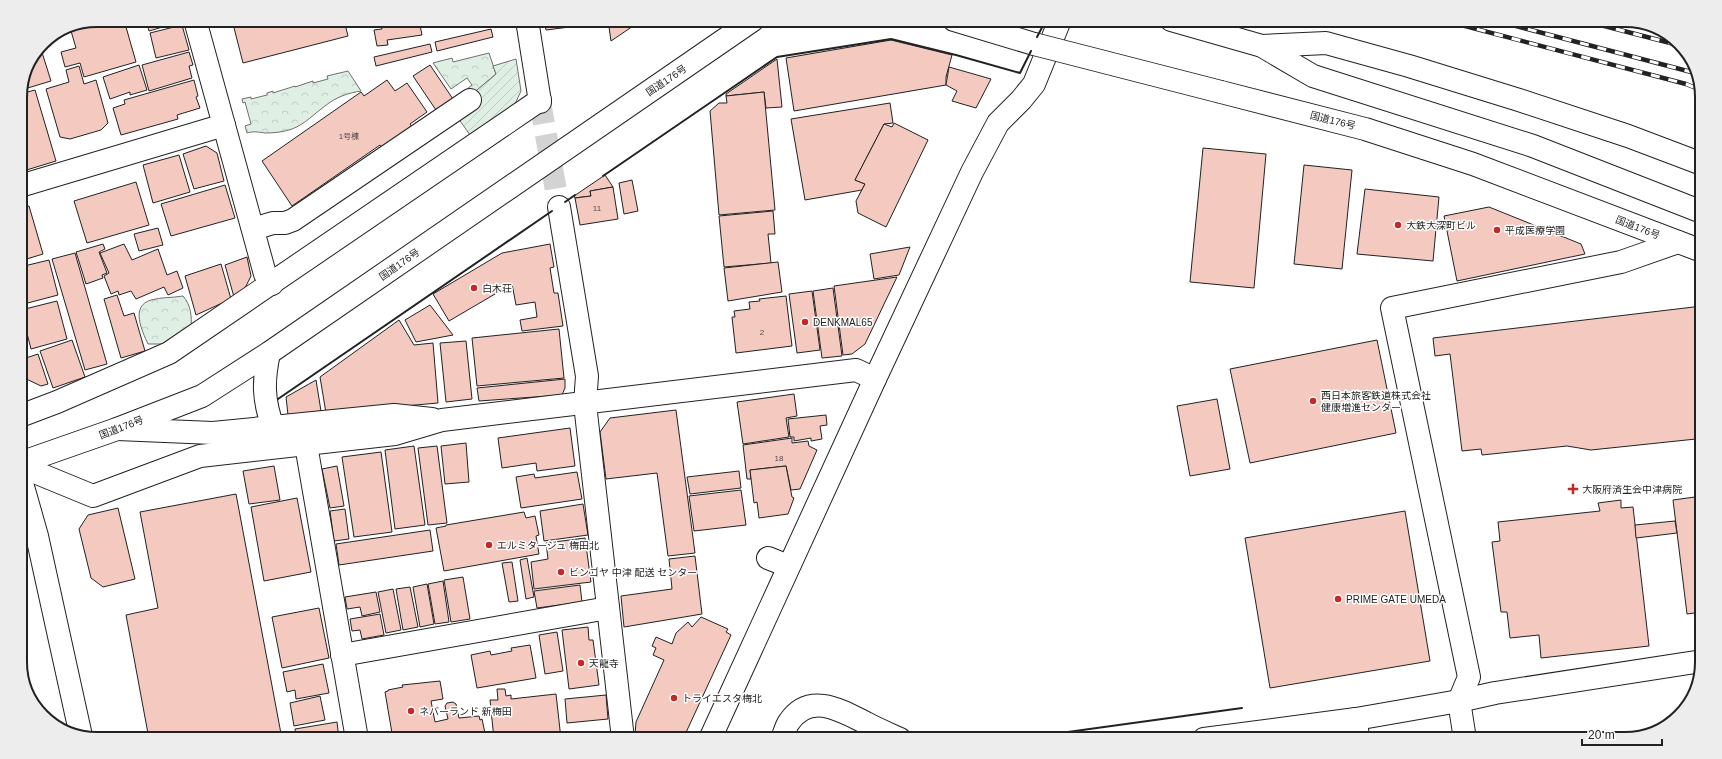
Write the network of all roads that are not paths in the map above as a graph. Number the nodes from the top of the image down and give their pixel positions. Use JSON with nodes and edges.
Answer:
{"nodes":[{"id":1,"x":197,"y":27,"type":"edge"},
{"id":2,"x":528,"y":27,"type":"edge"},
{"id":3,"x":744,"y":27,"type":"edge"},
{"id":4,"x":977,"y":27,"type":"edge"},
{"id":5,"x":1057,"y":27,"type":"edge"},
{"id":6,"x":1196,"y":27,"type":"edge"},
{"id":7,"x":1253,"y":43,"type":"junction"},
{"id":8,"x":470,"y":100,"type":"dead end"},
{"id":9,"x":224,"y":125,"type":"junction"},
{"id":10,"x":1695,"y":161,"type":"edge"},
{"id":11,"x":27,"y":184,"type":"edge"},
{"id":12,"x":559,"y":207,"type":"tunnel mouth"},
{"id":13,"x":1695,"y":209,"type":"edge"},
{"id":14,"x":252,"y":229,"type":"junction"},
{"id":15,"x":1678,"y":242,"type":"junction"},
{"id":16,"x":1695,"y":248,"type":"edge"},
{"id":17,"x":272,"y":284,"type":"junction"},
{"id":18,"x":269,"y":353,"type":"junction"},
{"id":19,"x":874,"y":379,"type":"junction"},
{"id":20,"x":585,"y":404,"type":"junction"},
{"id":21,"x":27,"y":413,"type":"edge"},
{"id":22,"x":442,"y":420,"type":"junction"},
{"id":23,"x":273,"y":427,"type":"junction"},
{"id":24,"x":117,"y":429,"type":"junction"},
{"id":25,"x":306,"y":445,"type":"junction"},
{"id":26,"x":27,"y":461,"type":"edge"},
{"id":27,"x":27,"y":467,"type":"edge"},
{"id":28,"x":27,"y":502,"type":"edge"},
{"id":29,"x":768,"y":558,"type":"dead end"},
{"id":30,"x":788,"y":566,"type":"junction"},
{"id":31,"x":608,"y":608,"type":"junction"},
{"id":32,"x":342,"y":655,"type":"junction"},
{"id":33,"x":1695,"y":665,"type":"edge"},
{"id":34,"x":1459,"y":701,"type":"junction"},
{"id":35,"x":1357,"y":729,"type":"edge"},
{"id":36,"x":81,"y":730,"type":"edge"},
{"id":37,"x":356,"y":732,"type":"edge"},
{"id":38,"x":622,"y":732,"type":"edge"},
{"id":39,"x":713,"y":732,"type":"edge"},
{"id":40,"x":785,"y":732,"type":"edge"},
{"id":41,"x":886,"y":732,"type":"edge"},
{"id":42,"x":1311,"y":732,"type":"edge"},
{"id":43,"x":1464,"y":732,"type":"edge"}],
"edges":[{"from":1,"to":9,"type":"main road"},
{"from":2,"to":17,"type":"main road"},
{"from":3,"to":18,"type":"main road","name":"国道176号"},
{"from":4,"to":15,"type":"main road","name":"国道176号","bridge":true},
{"from":5,"to":19,"type":"main road"},
{"from":6,"to":7,"type":"main road"},
{"from":7,"to":10,"type":"main road"},
{"from":7,"to":13,"type":"main road"},
{"from":8,"to":14,"type":"main road"},
{"from":9,"to":11,"type":"main road"},
{"from":9,"to":14,"type":"main road"},
{"from":12,"to":20,"type":"main road"},
{"from":14,"to":17,"type":"main road"},
{"from":15,"to":16,"type":"main road","name":"国道176号"},
{"from":15,"to":34,"type":"main road"},
{"from":17,"to":21,"type":"main road"},
{"from":18,"to":23,"type":"main road"},
{"from":18,"to":24,"type":"main road","name":"国道176号"},
{"from":19,"to":20,"type":"main road"},
{"from":19,"to":30,"type":"main road"},
{"from":20,"to":22,"type":"main road"},
{"from":20,"to":31,"type":"main road"},
{"from":22,"to":23,"type":"main road"},
{"from":22,"to":25,"type":"main road"},
{"from":23,"to":24,"type":"main road"},
{"from":24,"to":26,"type":"main road","name":"国道176号"},
{"from":25,"to":27,"type":"main road"},
{"from":25,"to":32,"type":"main road"},
{"from":28,"to":36,"type":"main road"},
{"from":29,"to":30,"type":"main road"},
{"from":30,"to":39,"type":"main road"},
{"from":31,"to":32,"type":"main road"},
{"from":31,"to":38,"type":"main road"},
{"from":32,"to":37,"type":"main road"},
{"from":33,"to":34,"type":"main road"},
{"from":34,"to":35,"type":"main road"},
{"from":34,"to":43,"type":"main road"},
{"from":35,"to":42,"type":"main road"},
{"from":40,"to":41,"type":"main road"}]}
